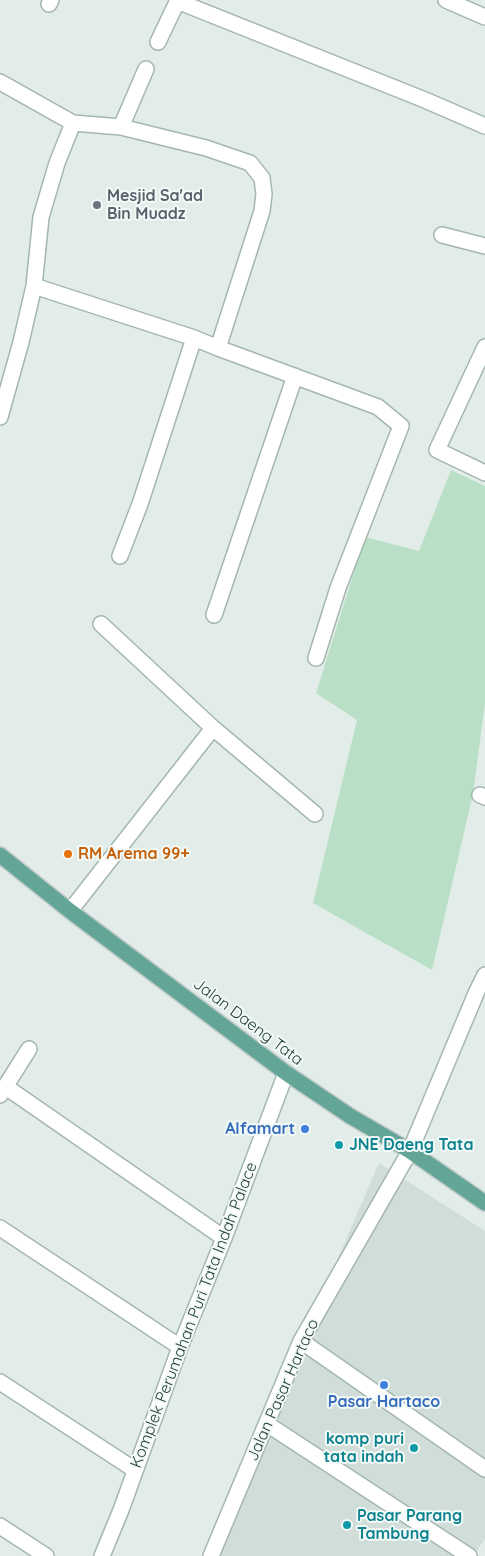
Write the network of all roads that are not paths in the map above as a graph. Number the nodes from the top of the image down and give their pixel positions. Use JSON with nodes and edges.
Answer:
{"nodes":[{"id":1,"x":177,"y":0,"type":"edge"},
{"id":2,"x":451,"y":1,"type":"edge"},
{"id":3,"x":485,"y":17,"type":"edge"},
{"id":4,"x":158,"y":42,"type":"dead end"},
{"id":5,"x":146,"y":69,"type":"dead end"},
{"id":6,"x":0,"y":82,"type":"edge"},
{"id":7,"x":73,"y":123,"type":"junction"},
{"id":8,"x":485,"y":126,"type":"edge"},
{"id":9,"x":122,"y":127,"type":"junction"},
{"id":10,"x":442,"y":235,"type":"dead end"},
{"id":11,"x":485,"y":246,"type":"edge"},
{"id":12,"x":34,"y":286,"type":"junction"},
{"id":13,"x":194,"y":338,"type":"junction"},
{"id":14,"x":485,"y":347,"type":"edge"},
{"id":15,"x":218,"y":348,"type":"junction"},
{"id":16,"x":295,"y":376,"type":"junction"},
{"id":17,"x":0,"y":417,"type":"edge"},
{"id":18,"x":485,"y":473,"type":"edge"},
{"id":19,"x":120,"y":556,"type":"dead end"},
{"id":20,"x":214,"y":614,"type":"dead end"},
{"id":21,"x":101,"y":624,"type":"dead end"},
{"id":22,"x":316,"y":658,"type":"dead end"},
{"id":23,"x":213,"y":728,"type":"junction"},
{"id":24,"x":315,"y":814,"type":"dead end"},
{"id":25,"x":0,"y":855,"type":"edge"},
{"id":26,"x":70,"y":911,"type":"junction"},
{"id":27,"x":485,"y":975,"type":"edge"},
{"id":28,"x":29,"y":1049,"type":"dead end"},
{"id":29,"x":286,"y":1073,"type":"junction"},
{"id":30,"x":3,"y":1091,"type":"edge"},
{"id":31,"x":410,"y":1151,"type":"junction"},
{"id":32,"x":485,"y":1203,"type":"edge"},
{"id":33,"x":0,"y":1228,"type":"edge"},
{"id":34,"x":224,"y":1238,"type":"junction"},
{"id":35,"x":301,"y":1341,"type":"junction"},
{"id":36,"x":180,"y":1347,"type":"junction"},
{"id":37,"x":0,"y":1382,"type":"edge"},
{"id":38,"x":267,"y":1424,"type":"junction"},
{"id":39,"x":135,"y":1470,"type":"junction"},
{"id":40,"x":485,"y":1470,"type":"edge"},
{"id":41,"x":0,"y":1526,"type":"edge"},
{"id":42,"x":46,"y":1556,"type":"edge"},
{"id":43,"x":102,"y":1556,"type":"edge"},
{"id":44,"x":211,"y":1556,"type":"edge"},
{"id":45,"x":469,"y":1556,"type":"edge"}],
"edges":[{"from":1,"to":4,"type":"street"},
{"from":1,"to":8,"type":"street"},
{"from":2,"to":3,"type":"street"},
{"from":5,"to":9,"type":"street"},
{"from":6,"to":7,"type":"street"},
{"from":7,"to":9,"type":"street"},
{"from":7,"to":12,"type":"street"},
{"from":9,"to":15,"type":"street"},
{"from":10,"to":11,"type":"street"},
{"from":12,"to":13,"type":"street"},
{"from":12,"to":17,"type":"street"},
{"from":13,"to":15,"type":"street"},
{"from":13,"to":19,"type":"street"},
{"from":14,"to":18,"type":"street"},
{"from":15,"to":16,"type":"street"},
{"from":16,"to":20,"type":"street"},
{"from":16,"to":22,"type":"street"},
{"from":21,"to":23,"type":"street"},
{"from":23,"to":24,"type":"street"},
{"from":23,"to":26,"type":"street"},
{"from":25,"to":26,"type":"main road","name":"Jalan Daeng Tata"},
{"from":26,"to":29,"type":"main road","name":"Jalan Daeng Tata"},
{"from":27,"to":31,"type":"street","name":"Jalan Pasar Hartaco"},
{"from":28,"to":30,"type":"street"},
{"from":29,"to":31,"type":"main road","name":"Jalan Daeng Tata"},
{"from":29,"to":34,"type":"street","name":"Komplek Perumahan Puri Tata Indah Palace"},
{"from":30,"to":34,"type":"street"},
{"from":31,"to":32,"type":"main road","name":"Jalan Daeng Tata"},
{"from":31,"to":35,"type":"street","name":"Jalan Pasar Hartaco"},
{"from":33,"to":36,"type":"street"},
{"from":34,"to":36,"type":"street","name":"Komplek Perumahan Puri Tata Indah Palace"},
{"from":35,"to":38,"type":"street","name":"Jalan Pasar Hartaco"},
{"from":35,"to":40,"type":"street"},
{"from":36,"to":39,"type":"street","name":"Komplek Perumahan Puri Tata Indah Palace"},
{"from":37,"to":39,"type":"street"},
{"from":38,"to":44,"type":"street","name":"Jalan Pasar Hartaco"},
{"from":38,"to":45,"type":"street"},
{"from":39,"to":43,"type":"street","name":"Komplek Perumahan Puri Tata Indah Palace"},
{"from":41,"to":42,"type":"street"}]}
